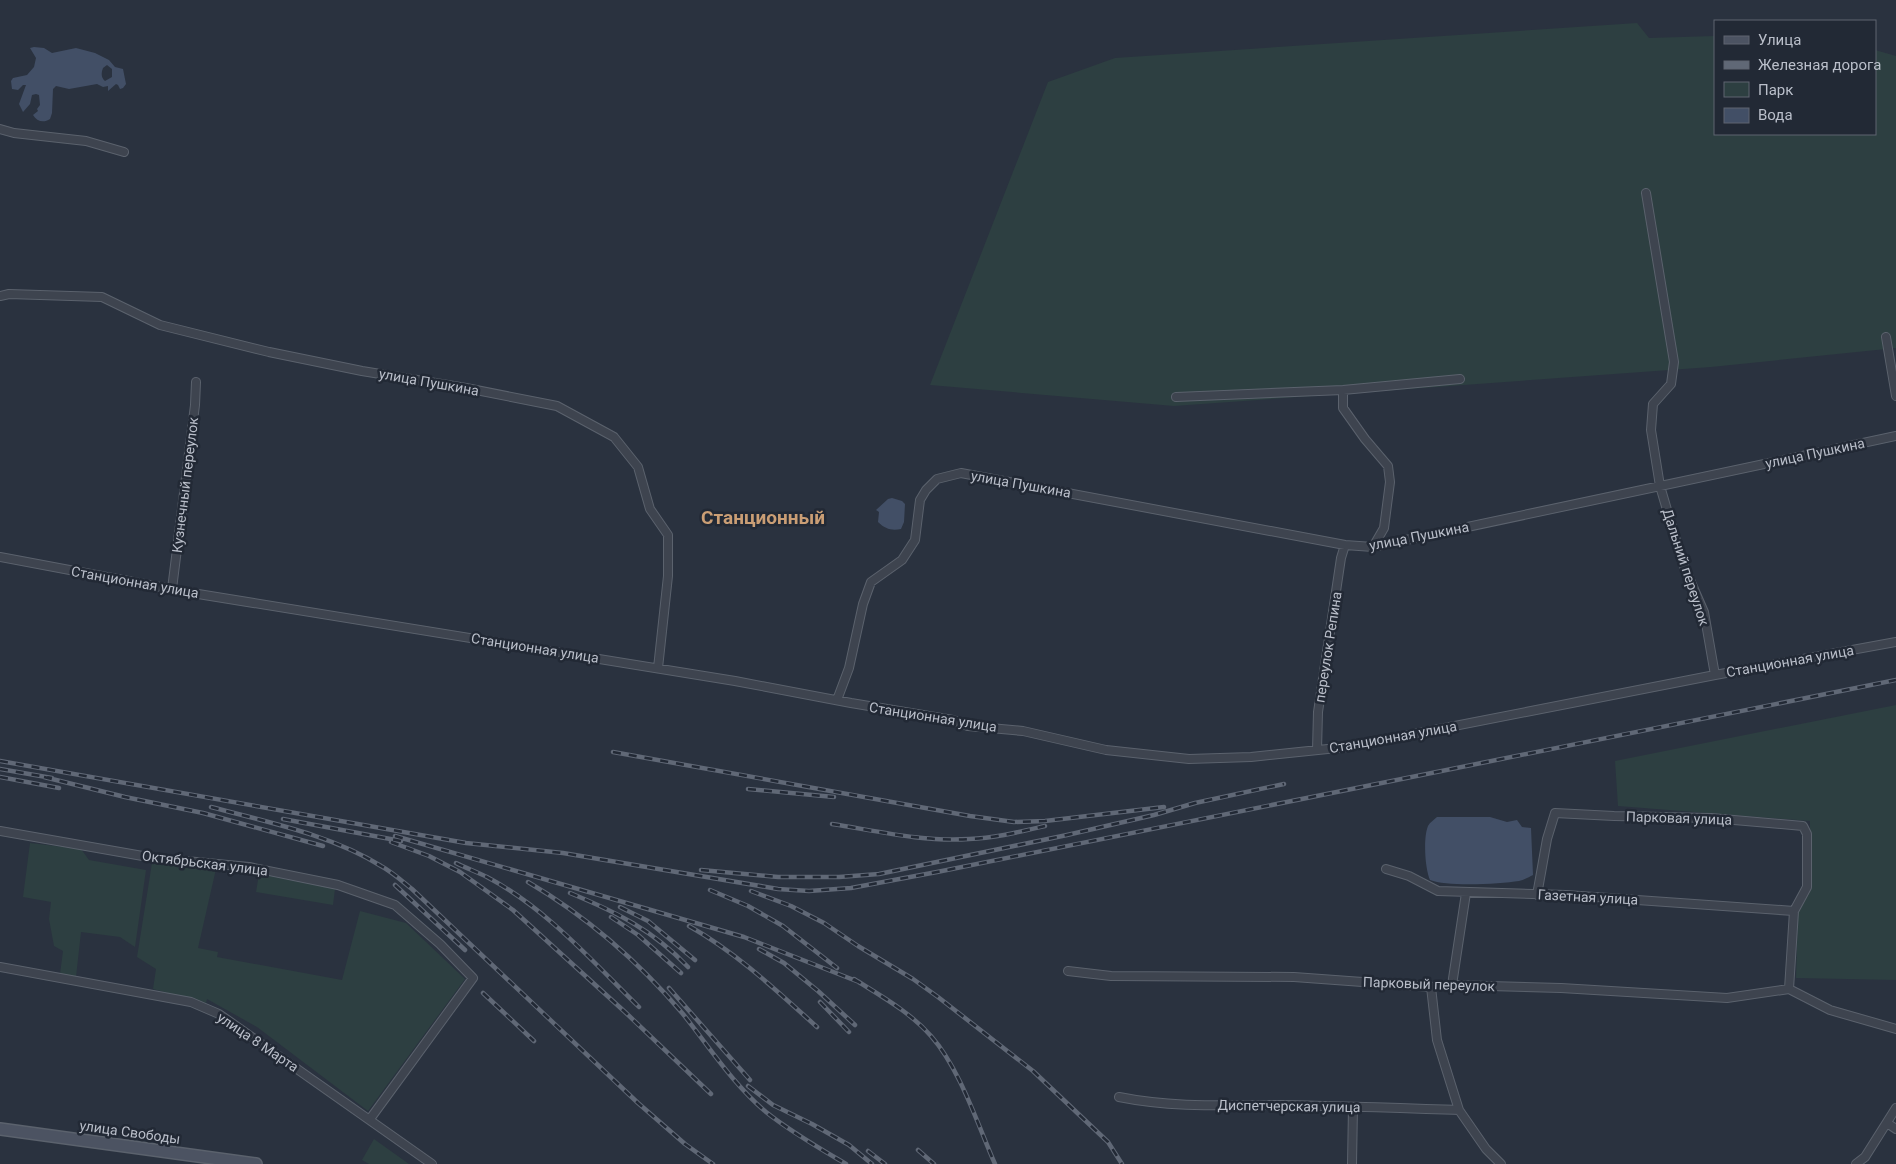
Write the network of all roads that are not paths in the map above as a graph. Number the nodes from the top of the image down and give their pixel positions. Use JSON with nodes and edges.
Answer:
{"nodes":[{"id":1,"x":0,"y":129,"type":"edge"},
{"id":2,"x":124,"y":152,"type":"dead end"},
{"id":3,"x":1646,"y":193,"type":"dead end"},
{"id":4,"x":0,"y":296,"type":"edge"},
{"id":5,"x":1886,"y":337,"type":"dead end"},
{"id":6,"x":1460,"y":379,"type":"dead end"},
{"id":7,"x":196,"y":382,"type":"dead end"},
{"id":8,"x":1343,"y":390,"type":"junction"},
{"id":9,"x":1896,"y":396,"type":"edge"},
{"id":10,"x":1176,"y":397,"type":"dead end"},
{"id":11,"x":1896,"y":436,"type":"edge"},
{"id":12,"x":1660,"y":486,"type":"junction"},
{"id":13,"x":1345,"y":545,"type":"junction"},
{"id":14,"x":1373,"y":547,"type":"junction"},
{"id":15,"x":0,"y":557,"type":"edge"},
{"id":16,"x":172,"y":589,"type":"junction"},
{"id":17,"x":1896,"y":642,"type":"edge"},
{"id":18,"x":658,"y":668,"type":"junction"},
{"id":19,"x":1715,"y":675,"type":"junction"},
{"id":20,"x":838,"y":700,"type":"junction"},
{"id":21,"x":1317,"y":750,"type":"junction"},
{"id":22,"x":0,"y":831,"type":"edge"},
{"id":23,"x":1386,"y":869,"type":"dead end"},
{"id":24,"x":1466,"y":893,"type":"junction"},
{"id":25,"x":1537,"y":894,"type":"junction"},
{"id":26,"x":1794,"y":911,"type":"junction"},
{"id":27,"x":0,"y":967,"type":"edge"},
{"id":28,"x":1068,"y":971,"type":"dead end"},
{"id":29,"x":1452,"y":985,"type":"junction"},
{"id":30,"x":1432,"y":986,"type":"junction"},
{"id":31,"x":1789,"y":989,"type":"junction"},
{"id":32,"x":1896,"y":1029,"type":"edge"},
{"id":33,"x":1119,"y":1097,"type":"dead end"},
{"id":34,"x":1353,"y":1107,"type":"junction"},
{"id":35,"x":1896,"y":1108,"type":"edge"},
{"id":36,"x":1459,"y":1110,"type":"junction"},
{"id":37,"x":370,"y":1119,"type":"junction"},
{"id":38,"x":1887,"y":1123,"type":"junction"},
{"id":39,"x":0,"y":1129,"type":"edge"},
{"id":40,"x":1896,"y":1129,"type":"edge"},
{"id":41,"x":256,"y":1164,"type":"edge"},
{"id":42,"x":432,"y":1164,"type":"edge"},
{"id":43,"x":1352,"y":1164,"type":"edge"},
{"id":44,"x":1501,"y":1164,"type":"edge"},
{"id":45,"x":1856,"y":1164,"type":"edge"}],
"edges":[{"from":1,"to":2,"type":"street"},
{"from":3,"to":12,"type":"street","name":"Дальний переулок"},
{"from":4,"to":18,"type":"street","name":"улица Пушкина"},
{"from":5,"to":9,"type":"street"},
{"from":6,"to":8,"type":"street"},
{"from":7,"to":16,"type":"street","name":"Кузнечный переулок"},
{"from":8,"to":10,"type":"street"},
{"from":8,"to":14,"type":"street"},
{"from":11,"to":12,"type":"street","name":"улица Пушкина"},
{"from":12,"to":14,"type":"street","name":"улица Пушкина"},
{"from":12,"to":19,"type":"street","name":"Дальний переулок"},
{"from":13,"to":14,"type":"street","name":"улица Пушкина"},
{"from":13,"to":20,"type":"street","name":"улица Пушкина"},
{"from":13,"to":21,"type":"street","name":"переулок Репина"},
{"from":15,"to":16,"type":"street","name":"Станционная улица"},
{"from":16,"to":18,"type":"street","name":"Станционная улица"},
{"from":17,"to":19,"type":"street","name":"Станционная улица"},
{"from":18,"to":20,"type":"street","name":"Станционная улица"},
{"from":19,"to":21,"type":"street","name":"Станционная улица"},
{"from":20,"to":21,"type":"street","name":"Станционная улица"},
{"from":22,"to":37,"type":"street","name":"Октябрьская улица"},
{"from":23,"to":24,"type":"street","name":"Газетная улица"},
{"from":24,"to":25,"type":"street","name":"Газетная улица"},
{"from":24,"to":29,"type":"street"},
{"from":25,"to":26,"type":"street","name":"Газетная улица"},
{"from":25,"to":26,"type":"street","name":"Парковая улица"},
{"from":26,"to":31,"type":"street"},
{"from":27,"to":37,"type":"street","name":"улица 8 Марта"},
{"from":28,"to":30,"type":"street","name":"Парковый переулок"},
{"from":29,"to":30,"type":"street","name":"Парковый переулок"},
{"from":29,"to":31,"type":"street","name":"Парковый переулок"},
{"from":30,"to":36,"type":"street"},
{"from":31,"to":32,"type":"street"},
{"from":33,"to":34,"type":"street","name":"Диспетчерская улица"},
{"from":34,"to":36,"type":"street","name":"Диспетчерская улица"},
{"from":34,"to":43,"type":"street"},
{"from":35,"to":38,"type":"street"},
{"from":36,"to":44,"type":"street"},
{"from":37,"to":42,"type":"street","name":"улица 8 Марта"},
{"from":38,"to":40,"type":"street"},
{"from":38,"to":45,"type":"street"},
{"from":39,"to":41,"type":"street","name":"улица Свободы"}]}
